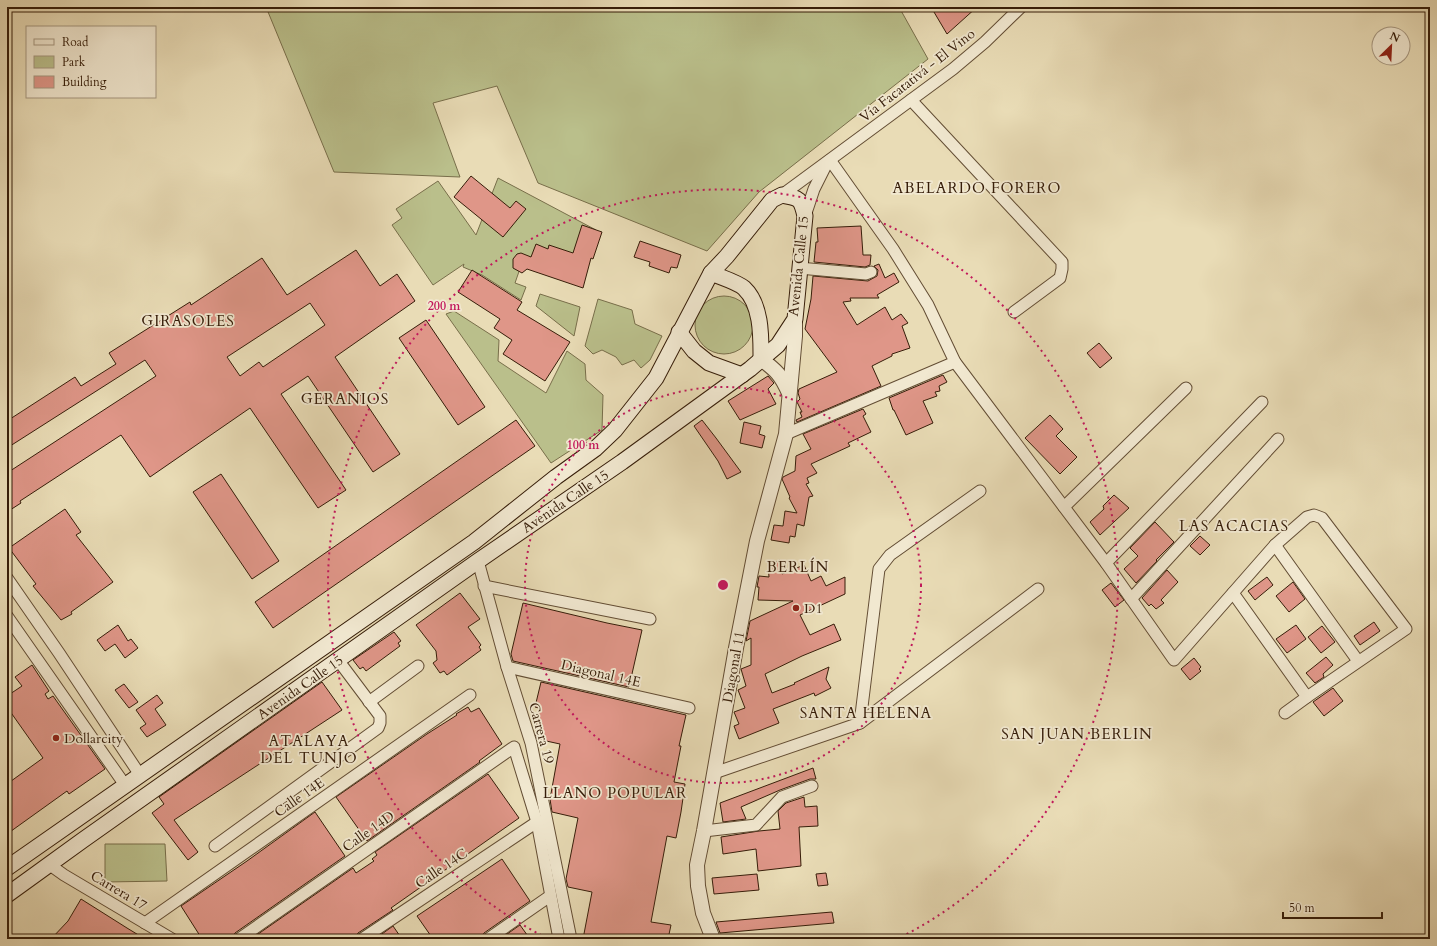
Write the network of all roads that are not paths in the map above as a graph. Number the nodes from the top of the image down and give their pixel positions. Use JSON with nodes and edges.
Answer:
{"nodes":[{"id":1,"x":1021,"y":7,"type":"edge"},
{"id":2,"x":911,"y":100,"type":"junction"},
{"id":3,"x":829,"y":161,"type":"junction"},
{"id":4,"x":782,"y":195,"type":"junction"},
{"id":5,"x":805,"y":216,"type":"junction"},
{"id":6,"x":800,"y":268,"type":"junction"},
{"id":7,"x":871,"y":272,"type":"dead end"},
{"id":8,"x":710,"y":273,"type":"junction"},
{"id":9,"x":1014,"y":312,"type":"dead end"},
{"id":10,"x":795,"y":319,"type":"junction"},
{"id":11,"x":679,"y":332,"type":"junction"},
{"id":12,"x":761,"y":359,"type":"junction"},
{"id":13,"x":955,"y":362,"type":"junction"},
{"id":14,"x":742,"y":375,"type":"junction"},
{"id":15,"x":1186,"y":388,"type":"dead end"},
{"id":16,"x":790,"y":395,"type":"junction"},
{"id":17,"x":1262,"y":402,"type":"dead end"},
{"id":18,"x":786,"y":434,"type":"junction"},
{"id":19,"x":1278,"y":439,"type":"dead end"},
{"id":20,"x":980,"y":491,"type":"dead end"},
{"id":21,"x":1064,"y":507,"type":"junction"},
{"id":22,"x":1275,"y":545,"type":"junction"},
{"id":23,"x":478,"y":560,"type":"junction"},
{"id":24,"x":1106,"y":562,"type":"junction"},
{"id":25,"x":7,"y":578,"type":"edge"},
{"id":26,"x":484,"y":586,"type":"junction"},
{"id":27,"x":1038,"y":589,"type":"dead end"},
{"id":28,"x":1233,"y":593,"type":"junction"},
{"id":29,"x":1131,"y":598,"type":"junction"},
{"id":30,"x":7,"y":616,"type":"edge"},
{"id":31,"x":650,"y":619,"type":"dead end"},
{"id":32,"x":338,"y":660,"type":"junction"},
{"id":33,"x":1358,"y":661,"type":"junction"},
{"id":34,"x":418,"y":666,"type":"dead end"},
{"id":35,"x":507,"y":667,"type":"junction"},
{"id":36,"x":470,"y":694,"type":"dead end"},
{"id":37,"x":1306,"y":697,"type":"junction"},
{"id":38,"x":369,"y":702,"type":"junction"},
{"id":39,"x":689,"y":708,"type":"dead end"},
{"id":40,"x":1285,"y":713,"type":"dead end"},
{"id":41,"x":860,"y":723,"type":"junction"},
{"id":42,"x":714,"y":773,"type":"junction"},
{"id":43,"x":140,"y":775,"type":"junction"},
{"id":44,"x":126,"y":785,"type":"junction"},
{"id":45,"x":812,"y":786,"type":"dead end"},
{"id":46,"x":537,"y":822,"type":"junction"},
{"id":47,"x":704,"y":831,"type":"junction"},
{"id":48,"x":214,"y":846,"type":"dead end"},
{"id":49,"x":37,"y":847,"type":"junction"},
{"id":50,"x":50,"y":865,"type":"junction"},
{"id":51,"x":7,"y":868,"type":"edge"},
{"id":52,"x":7,"y":895,"type":"edge"},
{"id":53,"x":550,"y":896,"type":"junction"},
{"id":54,"x":145,"y":923,"type":"junction"},
{"id":55,"x":172,"y":939,"type":"edge"},
{"id":56,"x":238,"y":939,"type":"edge"},
{"id":57,"x":362,"y":939,"type":"edge"},
{"id":58,"x":488,"y":939,"type":"edge"},
{"id":59,"x":559,"y":939,"type":"edge"},
{"id":60,"x":570,"y":939,"type":"edge"},
{"id":61,"x":713,"y":939,"type":"edge"}],
"edges":[{"from":1,"to":2,"type":"street","name":"Vía Facatativá - El Vino"},
{"from":2,"to":3,"type":"street","name":"Vía Facatativá - El Vino"},
{"from":2,"to":9,"type":"street"},
{"from":3,"to":4,"type":"street","name":"Vía Facatativá - El Vino"},
{"from":3,"to":5,"type":"street"},
{"from":3,"to":13,"type":"street"},
{"from":4,"to":5,"type":"main road","name":"Avenida Calle 15"},
{"from":4,"to":8,"type":"main road","name":"Avenida Calle 15"},
{"from":5,"to":6,"type":"main road","name":"Avenida Calle 15"},
{"from":6,"to":7,"type":"street"},
{"from":6,"to":10,"type":"main road","name":"Avenida Calle 15"},
{"from":8,"to":11,"type":"main road","name":"Avenida Calle 15"},
{"from":8,"to":12,"type":"main road"},
{"from":10,"to":12,"type":"main road","name":"Avenida Calle 15"},
{"from":10,"to":16,"type":"street","name":"Diagonal 11"},
{"from":11,"to":14,"type":"main road"},
{"from":11,"to":43,"type":"main road","name":"Avenida Calle 15"},
{"from":12,"to":14,"type":"main road","name":"Avenida Calle 15"},
{"from":12,"to":16,"type":"street"},
{"from":13,"to":18,"type":"street"},
{"from":13,"to":21,"type":"street"},
{"from":14,"to":23,"type":"main road","name":"Avenida Calle 15"},
{"from":15,"to":21,"type":"street"},
{"from":16,"to":18,"type":"street","name":"Diagonal 11"},
{"from":17,"to":24,"type":"street"},
{"from":18,"to":42,"type":"street","name":"Diagonal 11"},
{"from":19,"to":29,"type":"street"},
{"from":20,"to":41,"type":"street"},
{"from":21,"to":24,"type":"street"},
{"from":22,"to":28,"type":"street"},
{"from":22,"to":33,"type":"street"},
{"from":22,"to":33,"type":"street"},
{"from":23,"to":26,"type":"street","name":"Carrera 19"},
{"from":23,"to":32,"type":"main road","name":"Avenida Calle 15"},
{"from":24,"to":29,"type":"street"},
{"from":25,"to":43,"type":"street"},
{"from":26,"to":31,"type":"street"},
{"from":26,"to":35,"type":"street","name":"Carrera 19"},
{"from":27,"to":41,"type":"street"},
{"from":28,"to":29,"type":"street"},
{"from":28,"to":37,"type":"street"},
{"from":30,"to":44,"type":"street"},
{"from":32,"to":38,"type":"street"},
{"from":32,"to":50,"type":"main road","name":"Avenida Calle 15"},
{"from":33,"to":37,"type":"street"},
{"from":34,"to":38,"type":"street"},
{"from":35,"to":39,"type":"street","name":"Diagonal 14E"},
{"from":35,"to":60,"type":"street","name":"Carrera 19"},
{"from":36,"to":54,"type":"street","name":"Calle 14E"},
{"from":37,"to":40,"type":"street"},
{"from":38,"to":48,"type":"street"},
{"from":41,"to":42,"type":"street"},
{"from":42,"to":47,"type":"street","name":"Diagonal 11"},
{"from":43,"to":44,"type":"main road","name":"Avenida Calle 15"},
{"from":44,"to":49,"type":"main road","name":"Avenida Calle 15"},
{"from":45,"to":47,"type":"street"},
{"from":46,"to":53,"type":"street"},
{"from":46,"to":56,"type":"street","name":"Calle 14D"},
{"from":46,"to":57,"type":"street","name":"Calle 14C"},
{"from":47,"to":61,"type":"street","name":"Diagonal 11"},
{"from":49,"to":50,"type":"main road"},
{"from":49,"to":51,"type":"main road","name":"Avenida Calle 15"},
{"from":50,"to":52,"type":"main road","name":"Avenida Calle 15"},
{"from":50,"to":54,"type":"street","name":"Carrera 17"},
{"from":53,"to":58,"type":"street"},
{"from":53,"to":59,"type":"street"},
{"from":54,"to":55,"type":"street","name":"Carrera 17"}]}
